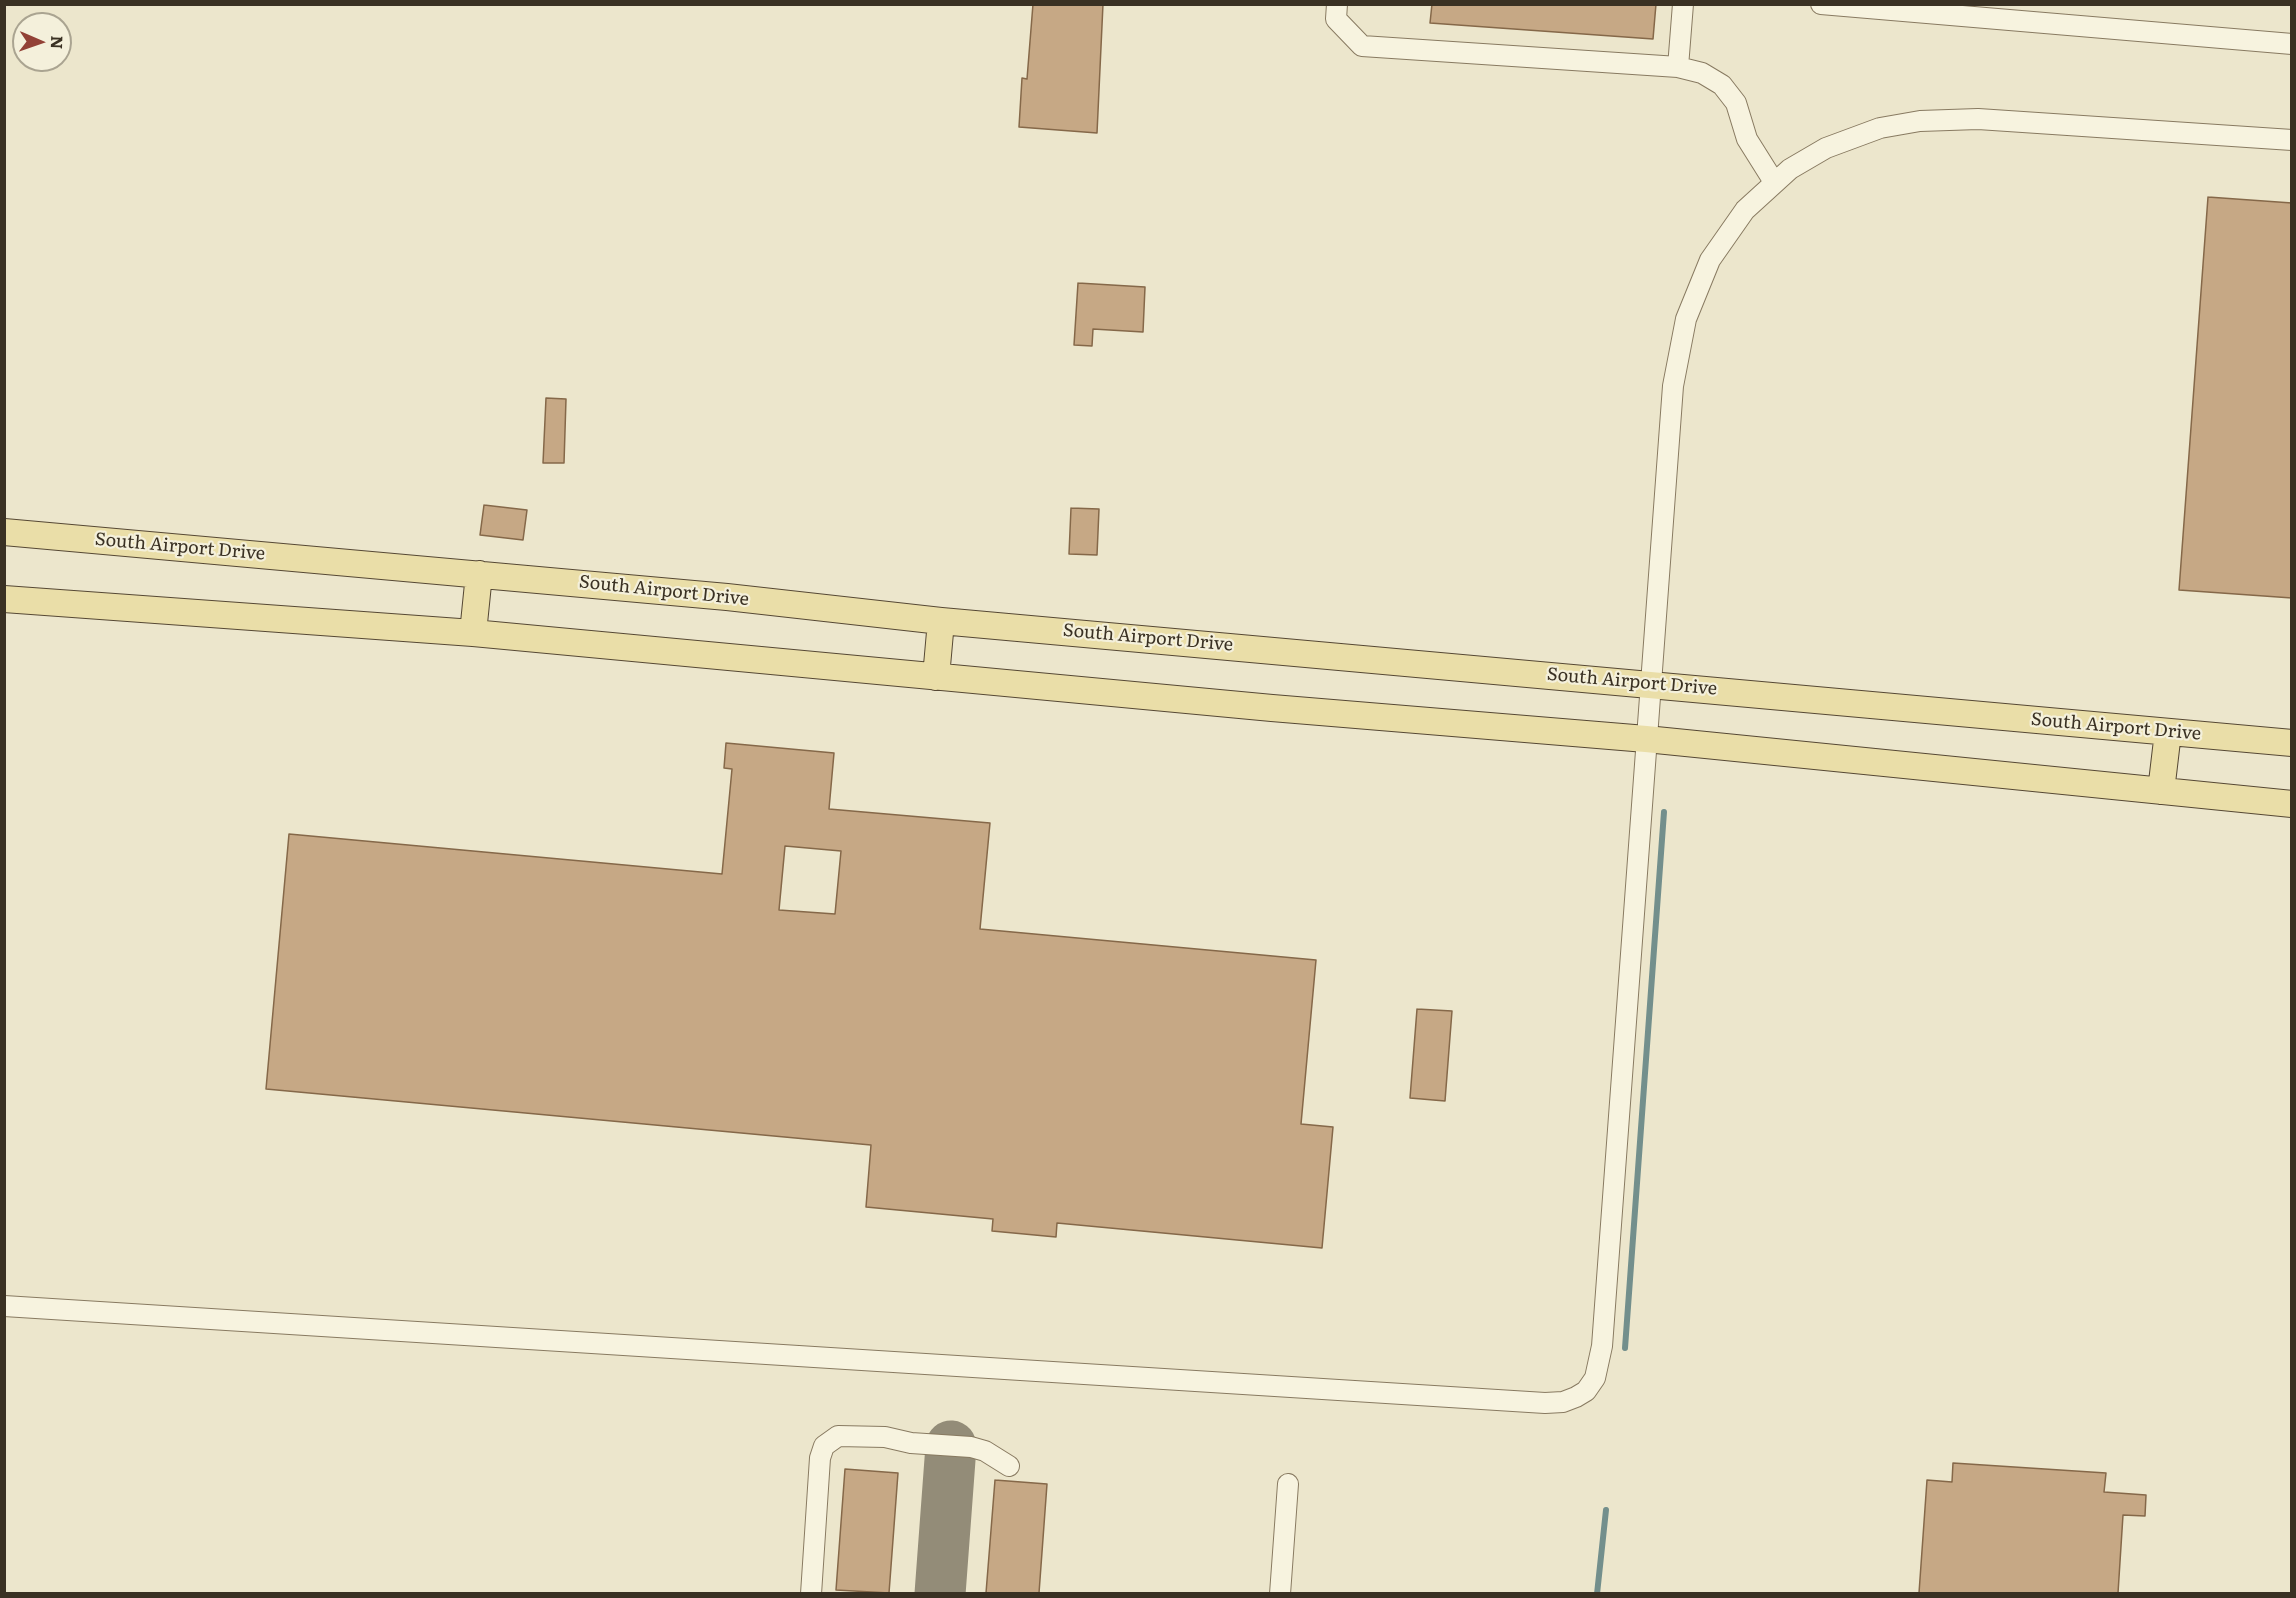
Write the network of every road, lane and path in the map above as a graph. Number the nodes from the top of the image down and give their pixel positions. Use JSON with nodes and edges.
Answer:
{"nodes":[{"id":1,"x":1337,"y":4,"type":"edge"},
{"id":2,"x":1683,"y":4,"type":"edge"},
{"id":3,"x":1821,"y":4,"type":"edge"},
{"id":4,"x":2292,"y":44,"type":"edge"},
{"id":5,"x":1678,"y":67,"type":"junction"},
{"id":6,"x":2292,"y":140,"type":"edge"},
{"id":7,"x":1774,"y":182,"type":"junction"},
{"id":8,"x":4,"y":532,"type":"edge"},
{"id":9,"x":478,"y":573,"type":"junction"},
{"id":10,"x":4,"y":599,"type":"edge"},
{"id":11,"x":941,"y":621,"type":"junction"},
{"id":12,"x":473,"y":633,"type":"junction"},
{"id":13,"x":936,"y":677,"type":"junction"},
{"id":14,"x":1651,"y":684,"type":"junction"},
{"id":15,"x":2168,"y":732,"type":"junction"},
{"id":16,"x":1646,"y":739,"type":"junction"},
{"id":17,"x":2292,"y":743,"type":"edge"},
{"id":18,"x":2161,"y":791,"type":"junction"},
{"id":19,"x":2292,"y":804,"type":"edge"},
{"id":20,"x":4,"y":1306,"type":"edge"},
{"id":21,"x":1009,"y":1466,"type":"dead end"},
{"id":22,"x":1288,"y":1484,"type":"dead end"},
{"id":23,"x":811,"y":1593,"type":"edge"},
{"id":24,"x":1280,"y":1593,"type":"edge"}],
"edges":[{"from":1,"to":5,"type":"street"},
{"from":2,"to":5,"type":"street"},
{"from":3,"to":4,"type":"street"},
{"from":5,"to":7,"type":"street"},
{"from":6,"to":7,"type":"street"},
{"from":7,"to":14,"type":"street"},
{"from":8,"to":9,"type":"main road","name":"South Airport Drive"},
{"from":9,"to":11,"type":"main road","name":"South Airport Drive"},
{"from":9,"to":12,"type":"main road"},
{"from":10,"to":12,"type":"main road"},
{"from":11,"to":13,"type":"main road"},
{"from":11,"to":14,"type":"main road","name":"South Airport Drive"},
{"from":12,"to":13,"type":"main road"},
{"from":13,"to":16,"type":"main road"},
{"from":14,"to":15,"type":"main road","name":"South Airport Drive"},
{"from":14,"to":16,"type":"street"},
{"from":15,"to":17,"type":"main road","name":"South Airport Drive"},
{"from":15,"to":18,"type":"main road"},
{"from":16,"to":18,"type":"main road"},
{"from":16,"to":20,"type":"street"},
{"from":18,"to":19,"type":"main road"},
{"from":21,"to":23,"type":"street"},
{"from":22,"to":24,"type":"street"}]}
